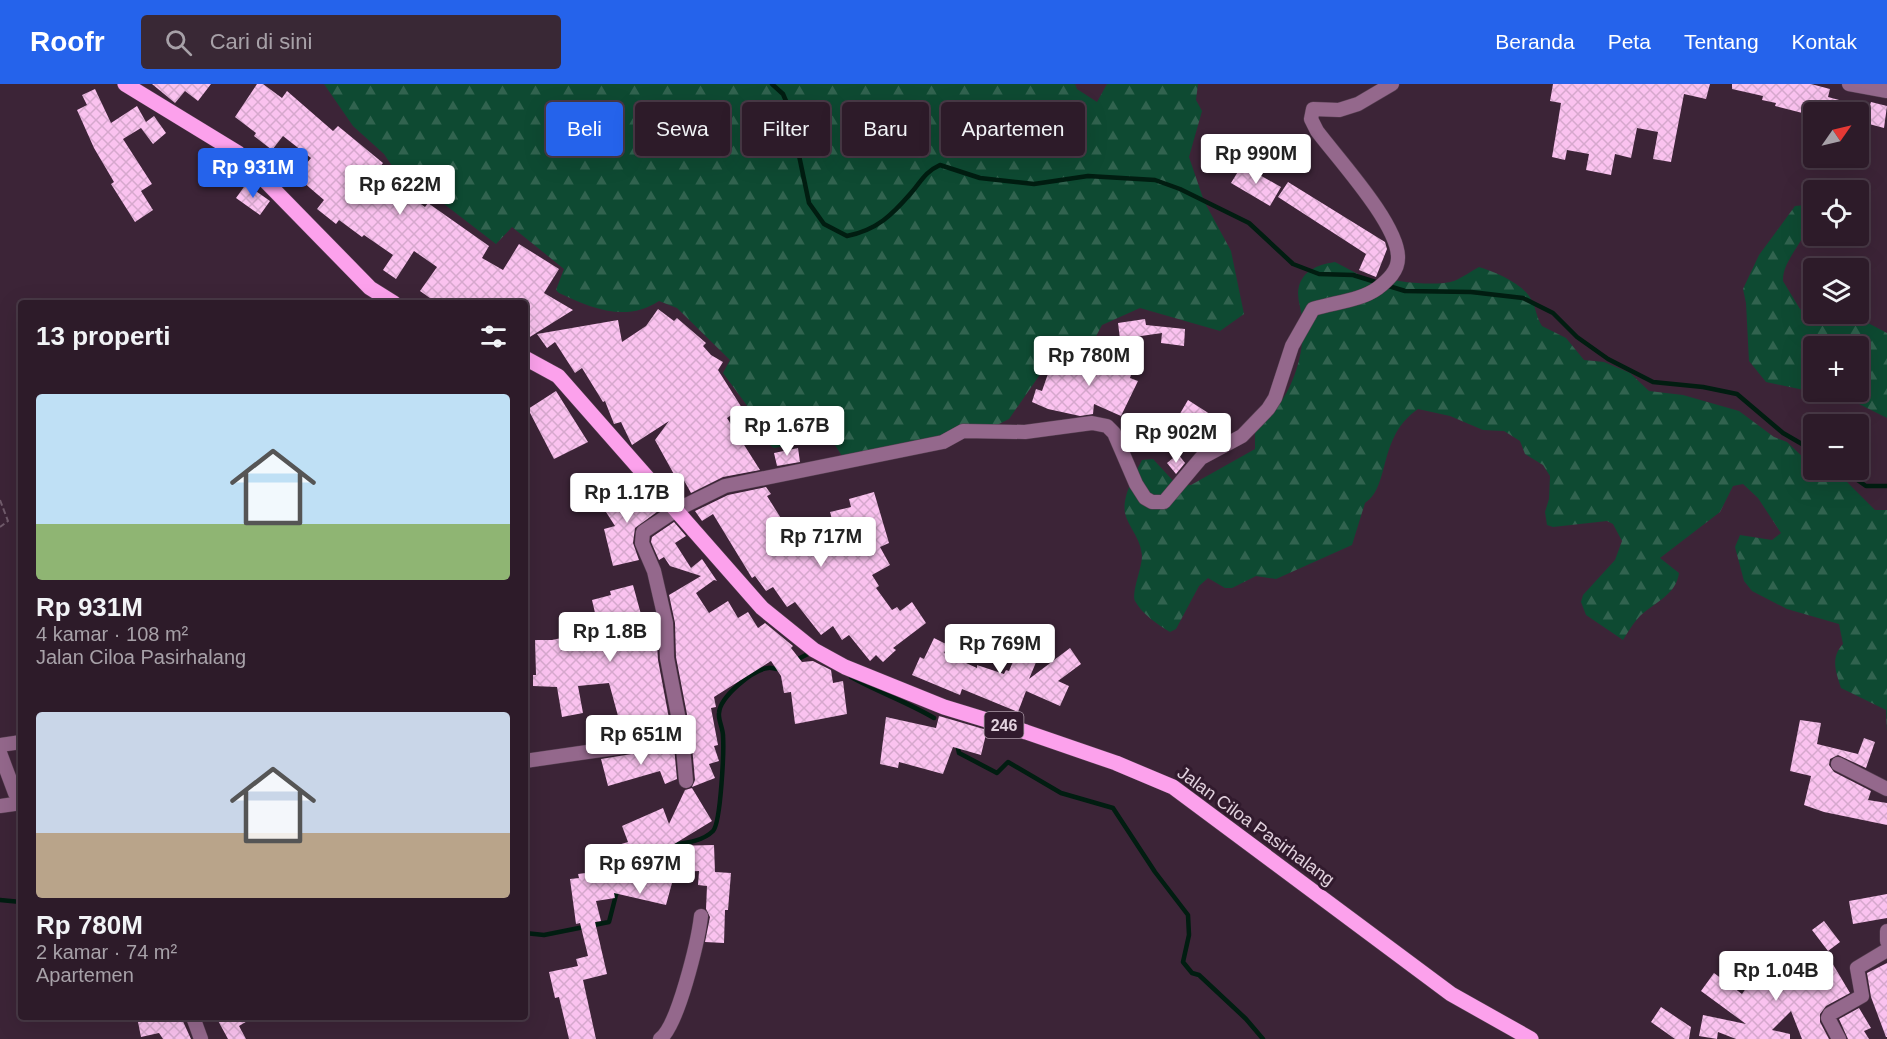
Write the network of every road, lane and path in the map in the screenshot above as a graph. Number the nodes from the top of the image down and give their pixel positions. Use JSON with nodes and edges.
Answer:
{"nodes":[{"id":1,"x":125,"y":84,"type":"edge"},
{"id":2,"x":1392,"y":84,"type":"edge"},
{"id":3,"x":1850,"y":84,"type":"edge"},
{"id":4,"x":1887,"y":92,"type":"edge"},
{"id":5,"x":389,"y":300,"type":"edge"},
{"id":6,"x":528,"y":360,"type":"edge"},
{"id":7,"x":0,"y":500,"type":"edge"},
{"id":8,"x":676,"y":510,"type":"junction"},
{"id":9,"x":0,"y":527,"type":"edge"},
{"id":10,"x":682,"y":736,"type":"junction"},
{"id":11,"x":18,"y":742,"type":"edge"},
{"id":12,"x":0,"y":745,"type":"edge"},
{"id":13,"x":0,"y":753,"type":"edge"},
{"id":14,"x":528,"y":761,"type":"edge"},
{"id":15,"x":1838,"y":764,"type":"dead end"},
{"id":16,"x":686,"y":781,"type":"dead end"},
{"id":17,"x":1887,"y":789,"type":"edge"},
{"id":18,"x":18,"y":798,"type":"edge"},
{"id":19,"x":18,"y":803,"type":"edge"},
{"id":20,"x":0,"y":806,"type":"edge"},
{"id":21,"x":701,"y":916,"type":"dead end"},
{"id":22,"x":1887,"y":931,"type":"edge"},
{"id":23,"x":1887,"y":941,"type":"edge"},
{"id":24,"x":1887,"y":950,"type":"edge"},
{"id":25,"x":194,"y":1020,"type":"edge"},
{"id":26,"x":201,"y":1039,"type":"edge"},
{"id":27,"x":660,"y":1039,"type":"edge"},
{"id":28,"x":1531,"y":1039,"type":"edge"},
{"id":29,"x":1839,"y":1039,"type":"edge"}],
"edges":[{"from":1,"to":5,"type":"main road"},
{"from":2,"to":8,"type":"street"},
{"from":3,"to":4,"type":"street"},
{"from":6,"to":8,"type":"main road","name":"Jalan Ciloa Pasirhalang","number":"246"},
{"from":7,"to":9,"type":"path"},
{"from":8,"to":10,"type":"street"},
{"from":8,"to":28,"type":"main road","name":"Jalan Ciloa Pasirhalang","number":"246"},
{"from":10,"to":14,"type":"street"},
{"from":10,"to":16,"type":"street"},
{"from":11,"to":12,"type":"street"},
{"from":13,"to":18,"type":"street"},
{"from":15,"to":17,"type":"street"},
{"from":19,"to":20,"type":"street"},
{"from":21,"to":27,"type":"street"},
{"from":22,"to":23,"type":"street"},
{"from":24,"to":29,"type":"street"},
{"from":25,"to":26,"type":"street"}]}
